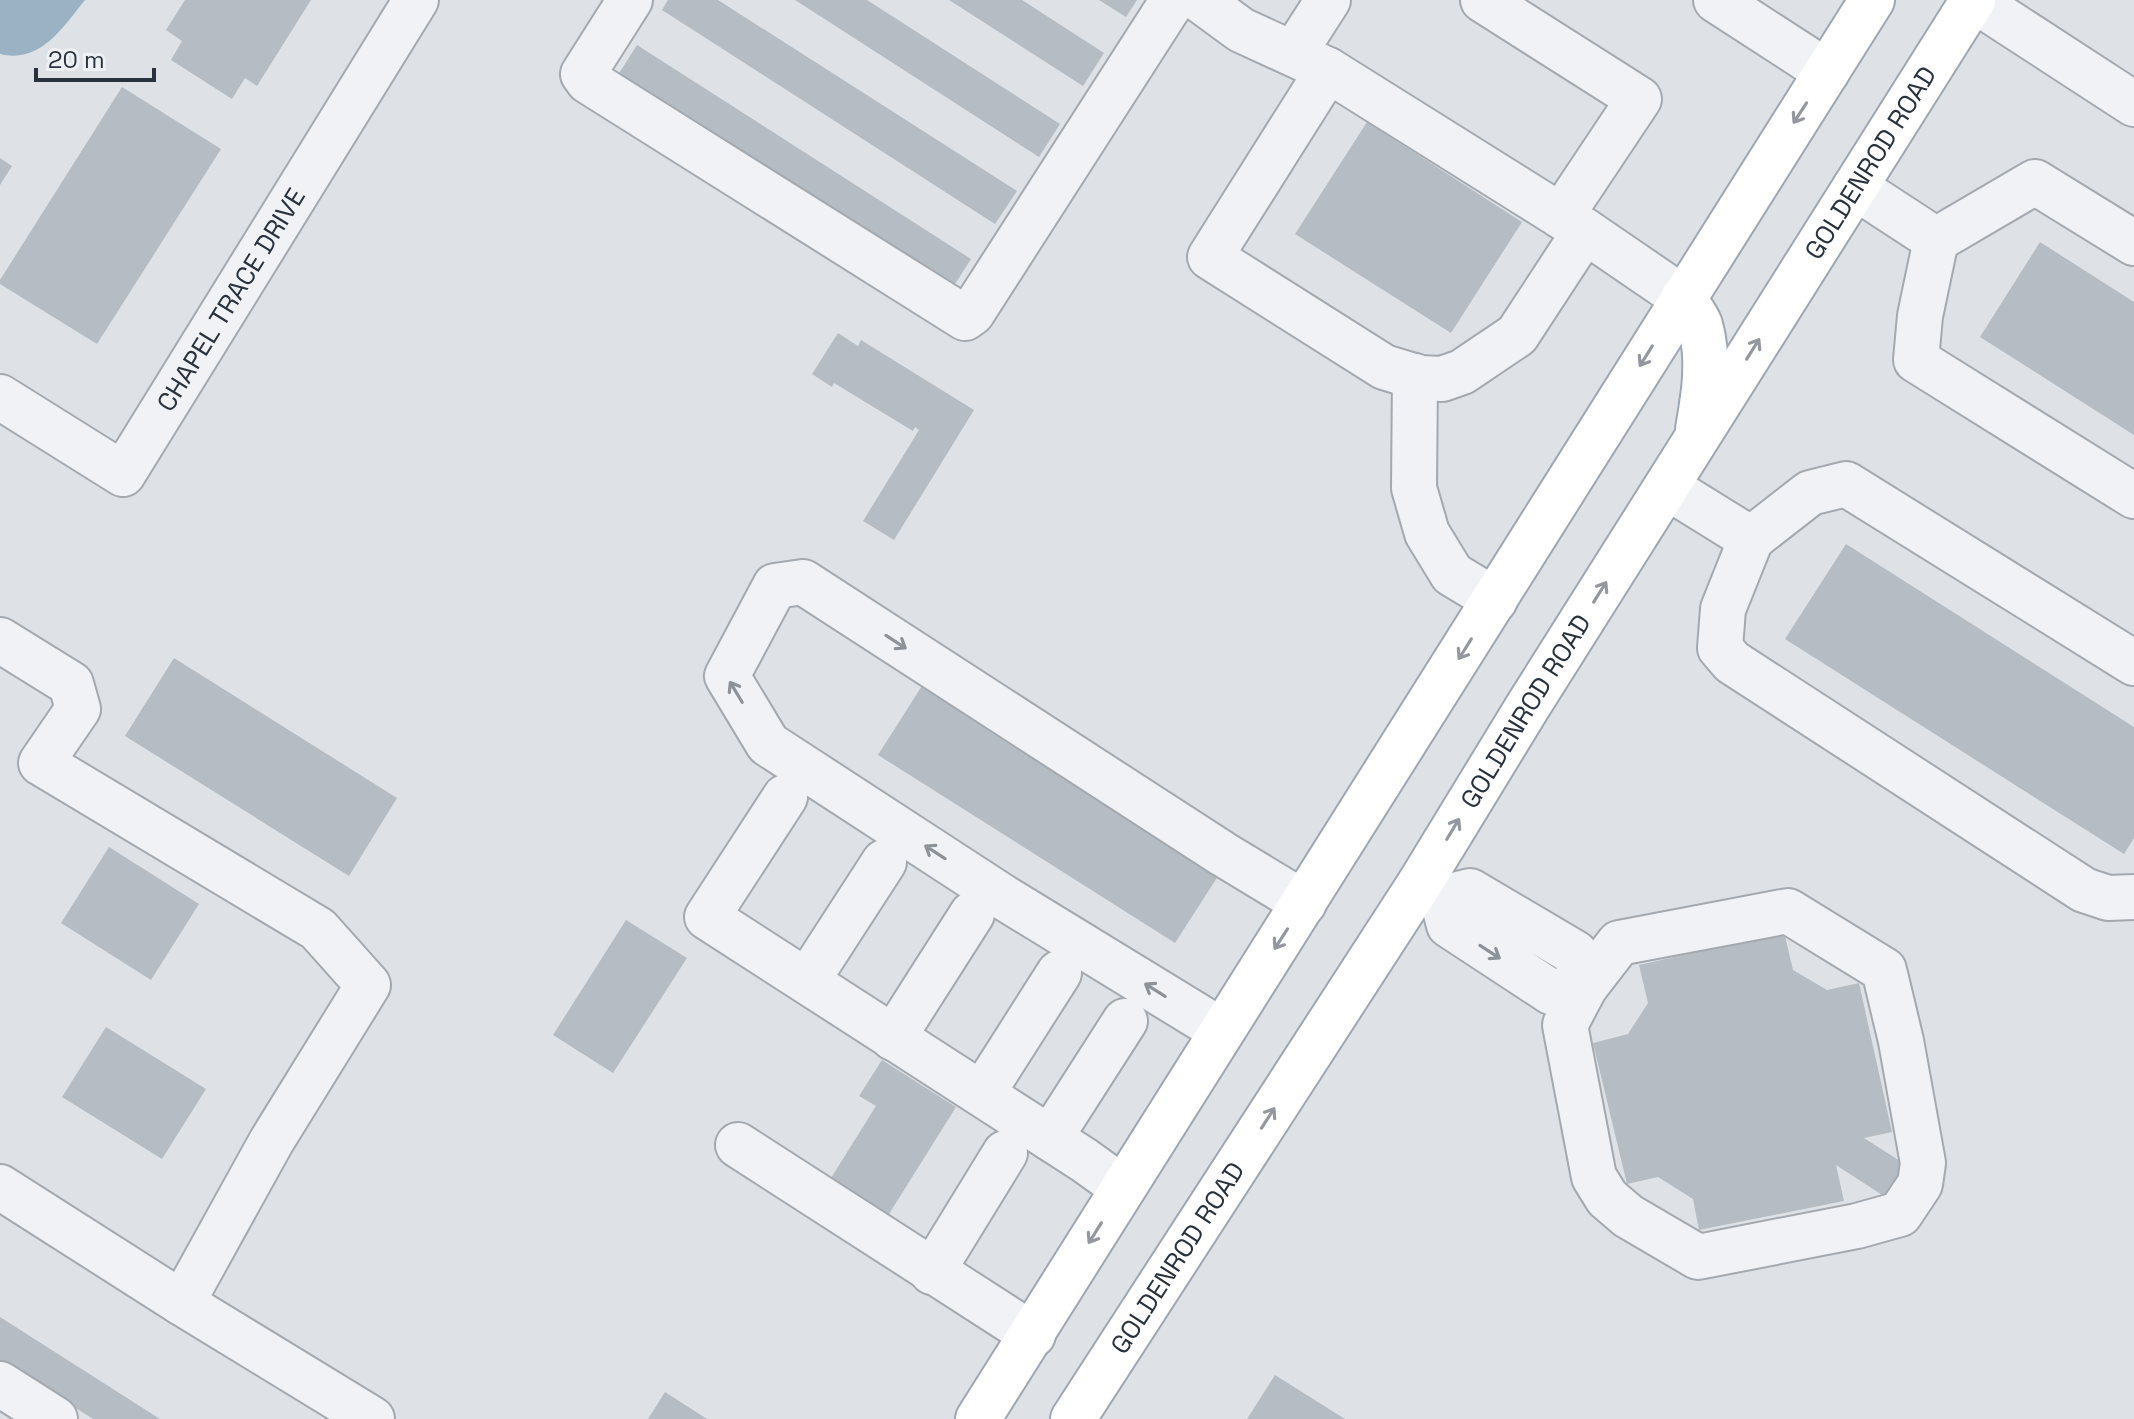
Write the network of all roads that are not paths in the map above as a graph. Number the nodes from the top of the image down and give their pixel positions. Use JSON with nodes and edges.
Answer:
{"nodes":[{"id":1,"x":416,"y":0,"type":"edge"},
{"id":2,"x":630,"y":0,"type":"edge"},
{"id":3,"x":1173,"y":0,"type":"edge"},
{"id":4,"x":1200,"y":0,"type":"edge"},
{"id":5,"x":1328,"y":0,"type":"edge"},
{"id":6,"x":1483,"y":0,"type":"edge"},
{"id":7,"x":1716,"y":0,"type":"edge"},
{"id":8,"x":1872,"y":0,"type":"edge"},
{"id":9,"x":1974,"y":0,"type":"edge"},
{"id":10,"x":1311,"y":62,"type":"junction"},
{"id":11,"x":1827,"y":72,"type":"junction"},
{"id":12,"x":2134,"y":104,"type":"edge"},
{"id":13,"x":1855,"y":187,"type":"junction"},
{"id":14,"x":1573,"y":223,"type":"junction"},
{"id":15,"x":1936,"y":240,"type":"junction"},
{"id":16,"x":2134,"y":243,"type":"edge"},
{"id":17,"x":1683,"y":298,"type":"junction"},
{"id":18,"x":1415,"y":376,"type":"junction"},
{"id":19,"x":0,"y":397,"type":"edge"},
{"id":20,"x":1697,"y":439,"type":"junction"},
{"id":21,"x":1667,"y":487,"type":"junction"},
{"id":22,"x":2134,"y":496,"type":"edge"},
{"id":23,"x":1751,"y":539,"type":"junction"},
{"id":24,"x":1495,"y":600,"type":"junction"},
{"id":25,"x":0,"y":640,"type":"edge"},
{"id":26,"x":2134,"y":663,"type":"edge"},
{"id":27,"x":785,"y":797,"type":"dead end"},
{"id":28,"x":884,"y":862,"type":"dead end"},
{"id":29,"x":1431,"y":890,"type":"junction"},
{"id":30,"x":2134,"y":897,"type":"edge"},
{"id":31,"x":1304,"y":903,"type":"junction"},
{"id":32,"x":972,"y":914,"type":"dead end"},
{"id":33,"x":1059,"y":973,"type":"dead end"},
{"id":34,"x":807,"y":981,"type":"junction"},
{"id":35,"x":1585,"y":987,"type":"junction"},
{"id":36,"x":1125,"y":1021,"type":"dead end"},
{"id":37,"x":1222,"y":1031,"type":"junction"},
{"id":38,"x":893,"y":1038,"type":"junction"},
{"id":39,"x":982,"y":1094,"type":"junction"},
{"id":40,"x":1050,"y":1138,"type":"junction"},
{"id":41,"x":738,"y":1145,"type":"dead end"},
{"id":42,"x":1005,"y":1153,"type":"dead end"},
{"id":43,"x":0,"y":1187,"type":"edge"},
{"id":44,"x":1123,"y":1188,"type":"junction"},
{"id":45,"x":932,"y":1272,"type":"junction"},
{"id":46,"x":182,"y":1303,"type":"junction"},
{"id":47,"x":1033,"y":1335,"type":"junction"},
{"id":48,"x":0,"y":1384,"type":"edge"},
{"id":49,"x":55,"y":1419,"type":"edge"},
{"id":50,"x":372,"y":1419,"type":"edge"},
{"id":51,"x":978,"y":1419,"type":"edge"},
{"id":52,"x":1073,"y":1419,"type":"edge"}],
"edges":[{"from":1,"to":19,"type":"lane","name":"CHAPEL TRACE DRIVE"},
{"from":2,"to":3,"type":"lane"},
{"from":4,"to":10,"type":"lane"},
{"from":5,"to":10,"type":"lane"},
{"from":6,"to":14,"type":"lane"},
{"from":7,"to":11,"type":"lane"},
{"from":8,"to":11,"type":"main road"},
{"from":9,"to":12,"type":"lane"},
{"from":9,"to":13,"type":"main road","name":"GOLDENROD ROAD"},
{"from":10,"to":14,"type":"lane"},
{"from":10,"to":18,"type":"lane"},
{"from":11,"to":17,"type":"main road","one_way":true},
{"from":13,"to":15,"type":"lane"},
{"from":20,"to":13,"type":"main road","name":"GOLDENROD ROAD","one_way":true},
{"from":14,"to":17,"type":"lane"},
{"from":14,"to":18,"type":"lane"},
{"from":15,"to":16,"type":"lane"},
{"from":15,"to":22,"type":"lane"},
{"from":17,"to":20,"type":"main road"},
{"from":17,"to":24,"type":"main road","one_way":true},
{"from":18,"to":24,"type":"lane"},
{"from":20,"to":21,"type":"main road","name":"GOLDENROD ROAD"},
{"from":21,"to":23,"type":"lane"},
{"from":29,"to":21,"type":"main road","name":"GOLDENROD ROAD","one_way":true},
{"from":23,"to":26,"type":"lane"},
{"from":23,"to":30,"type":"lane"},
{"from":24,"to":31,"type":"main road","one_way":true},
{"from":25,"to":46,"type":"lane"},
{"from":27,"to":34,"type":"lane"},
{"from":28,"to":34,"type":"lane"},
{"from":29,"to":35,"type":"lane"},
{"from":52,"to":29,"type":"main road","name":"GOLDENROD ROAD","one_way":true},
{"from":31,"to":37,"type":"main road","one_way":true},
{"from":37,"to":31,"type":"lane","one_way":true},
{"from":32,"to":38,"type":"lane"},
{"from":33,"to":39,"type":"lane"},
{"from":34,"to":38,"type":"lane"},
{"from":35,"to":35,"type":"lane"},
{"from":36,"to":40,"type":"lane"},
{"from":37,"to":44,"type":"main road"},
{"from":38,"to":39,"type":"lane"},
{"from":39,"to":40,"type":"lane"},
{"from":40,"to":44,"type":"lane"},
{"from":41,"to":45,"type":"lane"},
{"from":42,"to":45,"type":"lane"},
{"from":43,"to":46,"type":"lane"},
{"from":44,"to":47,"type":"main road","one_way":true},
{"from":45,"to":47,"type":"lane"},
{"from":46,"to":50,"type":"lane"},
{"from":47,"to":51,"type":"main road"},
{"from":48,"to":49,"type":"lane"}]}
